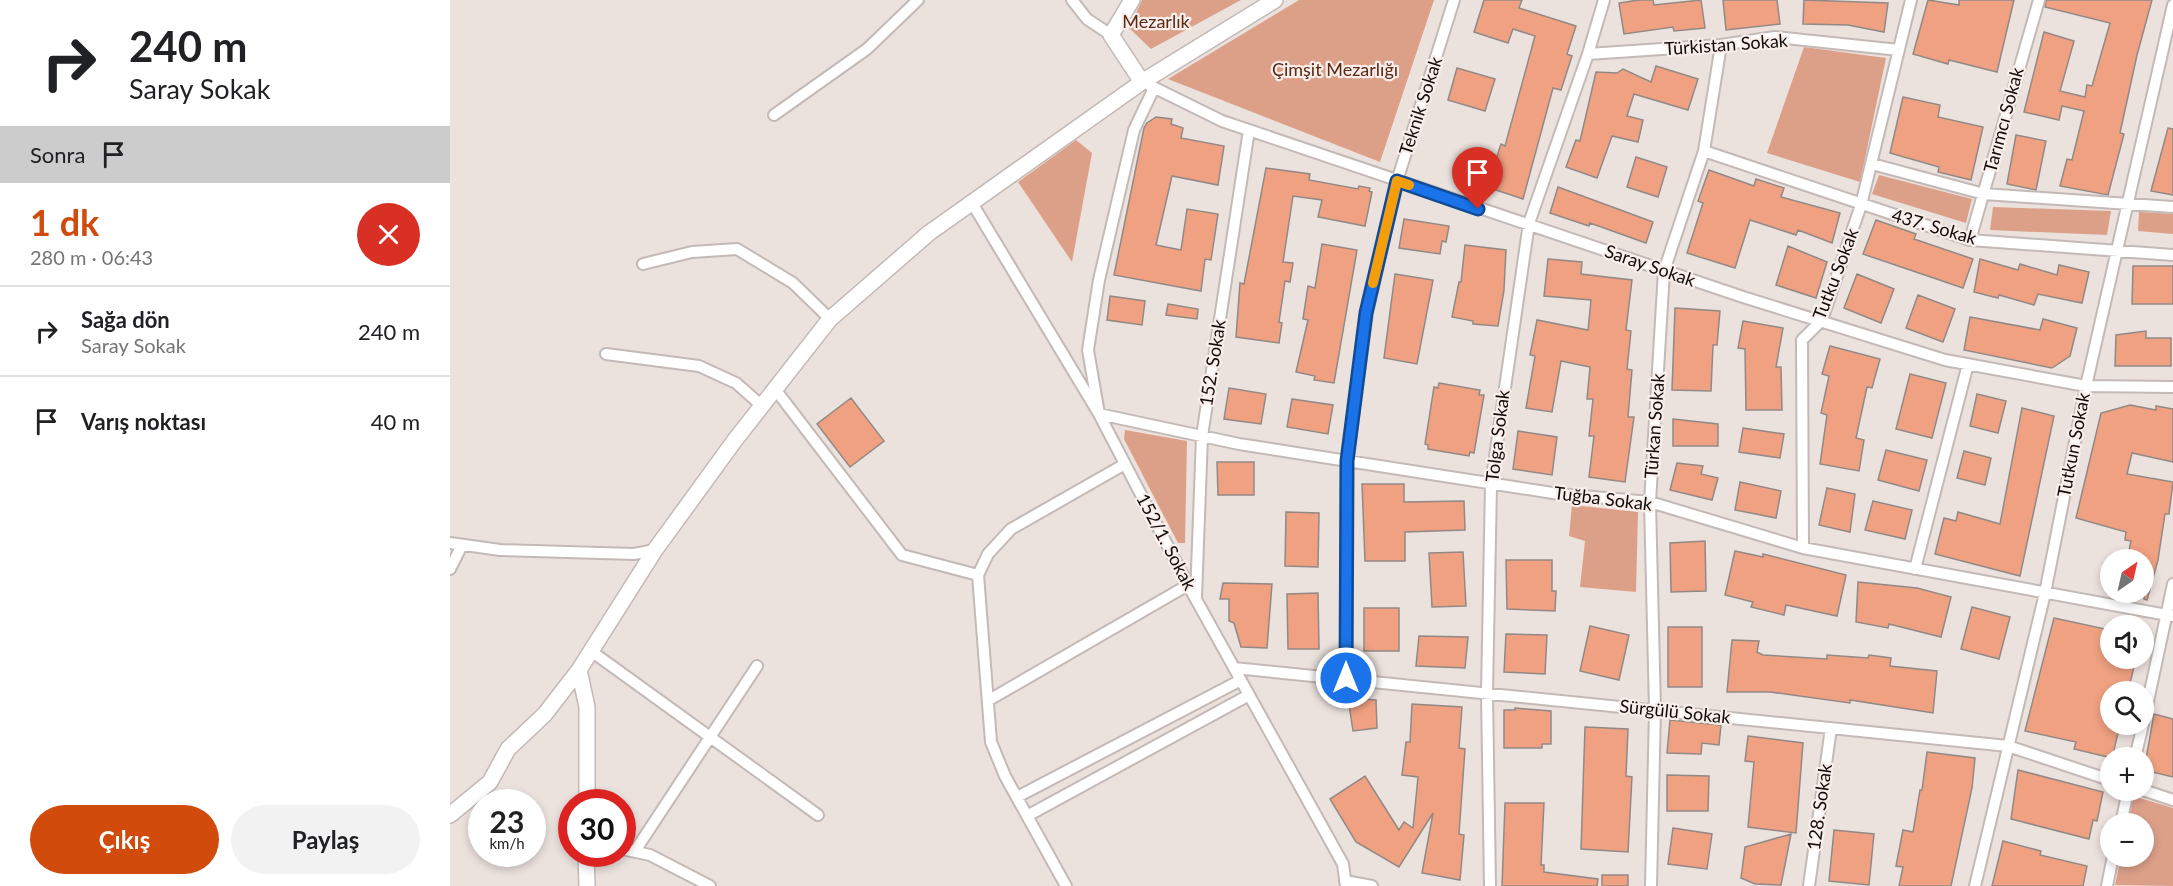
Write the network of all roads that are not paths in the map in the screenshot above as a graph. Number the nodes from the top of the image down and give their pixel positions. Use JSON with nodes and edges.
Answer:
{"nodes":[{"id":1,"x":918,"y":0,"type":"edge"},
{"id":2,"x":1072,"y":0,"type":"edge"},
{"id":3,"x":1132,"y":0,"type":"edge"},
{"id":4,"x":1275,"y":0,"type":"edge"},
{"id":5,"x":1455,"y":0,"type":"edge"},
{"id":6,"x":1604,"y":0,"type":"edge"},
{"id":7,"x":1911,"y":0,"type":"edge"},
{"id":8,"x":2039,"y":0,"type":"edge"},
{"id":9,"x":2173,"y":4,"type":"edge"},
{"id":10,"x":1111,"y":35,"type":"junction"},
{"id":11,"x":1721,"y":45,"type":"junction"},
{"id":12,"x":1899,"y":50,"type":"junction"},
{"id":13,"x":1588,"y":54,"type":"junction"},
{"id":14,"x":1148,"y":85,"type":"junction"},
{"id":15,"x":774,"y":115,"type":"dead end"},
{"id":16,"x":1250,"y":130,"type":"junction"},
{"id":17,"x":1704,"y":151,"type":"junction"},
{"id":18,"x":1872,"y":164,"type":"junction"},
{"id":19,"x":1397,"y":181,"type":"junction"},
{"id":20,"x":1984,"y":194,"type":"junction"},
{"id":21,"x":972,"y":203,"type":"junction"},
{"id":22,"x":2126,"y":204,"type":"junction"},
{"id":23,"x":1861,"y":206,"type":"junction"},
{"id":24,"x":2173,"y":207,"type":"edge"},
{"id":25,"x":1528,"y":223,"type":"junction"},
{"id":26,"x":1970,"y":240,"type":"junction"},
{"id":27,"x":2117,"y":252,"type":"junction"},
{"id":28,"x":2173,"y":255,"type":"edge"},
{"id":29,"x":643,"y":264,"type":"dead end"},
{"id":30,"x":1664,"y":271,"type":"junction"},
{"id":31,"x":830,"y":319,"type":"junction"},
{"id":32,"x":1822,"y":320,"type":"junction"},
{"id":33,"x":606,"y":354,"type":"dead end"},
{"id":34,"x":1968,"y":364,"type":"junction"},
{"id":35,"x":2086,"y":386,"type":"junction"},
{"id":36,"x":2173,"y":387,"type":"edge"},
{"id":37,"x":775,"y":389,"type":"junction"},
{"id":38,"x":762,"y":406,"type":"junction"},
{"id":39,"x":1098,"y":414,"type":"junction"},
{"id":40,"x":1202,"y":436,"type":"junction"},
{"id":41,"x":1347,"y":461,"type":"junction"},
{"id":42,"x":1125,"y":464,"type":"junction"},
{"id":43,"x":1491,"y":484,"type":"junction"},
{"id":44,"x":1650,"y":502,"type":"junction"},
{"id":45,"x":456,"y":544,"type":"edge"},
{"id":46,"x":1803,"y":548,"type":"junction"},
{"id":47,"x":655,"y":550,"type":"junction"},
{"id":48,"x":450,"y":569,"type":"edge"},
{"id":49,"x":1915,"y":569,"type":"junction"},
{"id":50,"x":978,"y":575,"type":"junction"},
{"id":51,"x":2173,"y":584,"type":"edge"},
{"id":52,"x":1188,"y":585,"type":"junction"},
{"id":53,"x":2045,"y":593,"type":"junction"},
{"id":54,"x":1196,"y":598,"type":"junction"},
{"id":55,"x":2170,"y":615,"type":"edge"},
{"id":56,"x":591,"y":651,"type":"junction"},
{"id":57,"x":757,"y":666,"type":"dead end"},
{"id":58,"x":1234,"y":668,"type":"junction"},
{"id":59,"x":579,"y":670,"type":"junction"},
{"id":60,"x":1346,"y":678,"type":"junction"},
{"id":61,"x":1241,"y":680,"type":"junction"},
{"id":62,"x":2154,"y":681,"type":"edge"},
{"id":63,"x":1487,"y":693,"type":"junction"},
{"id":64,"x":1250,"y":695,"type":"junction"},
{"id":65,"x":989,"y":700,"type":"junction"},
{"id":66,"x":1655,"y":710,"type":"junction"},
{"id":67,"x":1831,"y":728,"type":"junction"},
{"id":68,"x":709,"y":737,"type":"junction"},
{"id":69,"x":2008,"y":746,"type":"junction"},
{"id":70,"x":2100,"y":777,"type":"edge"},
{"id":71,"x":587,"y":789,"type":"edge"},
{"id":72,"x":2154,"y":794,"type":"edge"},
{"id":73,"x":1017,"y":797,"type":"junction"},
{"id":74,"x":2173,"y":800,"type":"edge"},
{"id":75,"x":450,"y":815,"type":"edge"},
{"id":76,"x":818,"y":815,"type":"dead end"},
{"id":77,"x":1027,"y":816,"type":"junction"},
{"id":78,"x":636,"y":849,"type":"edge"},
{"id":79,"x":636,"y":851,"type":"edge"},
{"id":80,"x":586,"y":867,"type":"edge"},
{"id":81,"x":2111,"y":867,"type":"edge"},
{"id":82,"x":1345,"y":883,"type":"edge"},
{"id":83,"x":587,"y":886,"type":"edge"},
{"id":84,"x":710,"y":886,"type":"edge"},
{"id":85,"x":1066,"y":886,"type":"edge"},
{"id":86,"x":1372,"y":886,"type":"edge"},
{"id":87,"x":1490,"y":886,"type":"edge"},
{"id":88,"x":1651,"y":886,"type":"edge"},
{"id":89,"x":1809,"y":886,"type":"edge"},
{"id":90,"x":1975,"y":886,"type":"edge"},
{"id":91,"x":2107,"y":886,"type":"edge"}],
"edges":[{"from":1,"to":15,"type":"street"},
{"from":2,"to":10,"type":"street"},
{"from":3,"to":10,"type":"street"},
{"from":4,"to":14,"type":"street"},
{"from":5,"to":19,"type":"street","name":"Teknik Sokak"},
{"from":6,"to":13,"type":"street","name":"Tolga Sokak"},
{"from":7,"to":12,"type":"street","name":"Tutku Sokak"},
{"from":8,"to":20,"type":"street","name":"Tarımcı Sokak"},
{"from":9,"to":22,"type":"street","name":"Tutkun Sokak"},
{"from":10,"to":14,"type":"street"},
{"from":11,"to":12,"type":"street","name":"Türkistan Sokak"},
{"from":11,"to":13,"type":"street","name":"Türkistan Sokak"},
{"from":11,"to":17,"type":"street","name":"Türkan Sokak"},
{"from":12,"to":18,"type":"street","name":"Tutku Sokak"},
{"from":13,"to":25,"type":"street","name":"Tolga Sokak"},
{"from":14,"to":16,"type":"street","name":"Saray Sokak"},
{"from":14,"to":21,"type":"street"},
{"from":14,"to":39,"type":"street"},
{"from":16,"to":19,"type":"street","name":"Saray Sokak"},
{"from":16,"to":40,"type":"street","name":"152. Sokak"},
{"from":17,"to":23,"type":"street","name":"437. Sokak"},
{"from":17,"to":30,"type":"street","name":"Türkan Sokak"},
{"from":18,"to":20,"type":"street"},
{"from":18,"to":23,"type":"street","name":"Tutku Sokak"},
{"from":19,"to":25,"type":"street","name":"Saray Sokak"},
{"from":19,"to":41,"type":"street","name":"Teknik Sokak"},
{"from":20,"to":22,"type":"street"},
{"from":20,"to":26,"type":"street","name":"Tarımcı Sokak"},
{"from":21,"to":31,"type":"street"},
{"from":21,"to":39,"type":"street","name":"152/1. Sokak"},
{"from":22,"to":24,"type":"street"},
{"from":22,"to":27,"type":"street","name":"Tutkun Sokak"},
{"from":23,"to":26,"type":"street","name":"437. Sokak"},
{"from":23,"to":32,"type":"street","name":"Tutku Sokak"},
{"from":25,"to":30,"type":"street","name":"Saray Sokak"},
{"from":25,"to":43,"type":"street","name":"Tolga Sokak"},
{"from":26,"to":27,"type":"street","name":"437. Sokak"},
{"from":27,"to":28,"type":"street","name":"437. Sokak"},
{"from":27,"to":35,"type":"street","name":"Tutkun Sokak"},
{"from":29,"to":31,"type":"street"},
{"from":30,"to":32,"type":"street","name":"Saray Sokak"},
{"from":30,"to":44,"type":"street","name":"Türkan Sokak"},
{"from":31,"to":37,"type":"street"},
{"from":32,"to":34,"type":"street","name":"Saray Sokak"},
{"from":32,"to":46,"type":"street","name":"Tutku Sokak"},
{"from":33,"to":38,"type":"street"},
{"from":34,"to":35,"type":"street","name":"Saray Sokak"},
{"from":34,"to":49,"type":"street"},
{"from":35,"to":36,"type":"street","name":"Saray Sokak"},
{"from":35,"to":53,"type":"street","name":"Tutkun Sokak"},
{"from":37,"to":38,"type":"street"},
{"from":37,"to":50,"type":"street"},
{"from":38,"to":47,"type":"street"},
{"from":39,"to":40,"type":"street","name":"Tuğba Sokak"},
{"from":39,"to":42,"type":"street","name":"152/1. Sokak"},
{"from":40,"to":41,"type":"street","name":"Tuğba Sokak"},
{"from":40,"to":54,"type":"street","name":"152. Sokak"},
{"from":41,"to":43,"type":"street","name":"Tuğba Sokak"},
{"from":41,"to":60,"type":"street","name":"Teknik Sokak"},
{"from":42,"to":50,"type":"street"},
{"from":42,"to":52,"type":"street","name":"152/1. Sokak"},
{"from":43,"to":44,"type":"street","name":"Tuğba Sokak"},
{"from":43,"to":63,"type":"street","name":"Tolga Sokak"},
{"from":44,"to":46,"type":"street","name":"Tuğba Sokak"},
{"from":44,"to":66,"type":"street","name":"Türkan Sokak"},
{"from":45,"to":47,"type":"street"},
{"from":45,"to":48,"type":"street"},
{"from":46,"to":49,"type":"street","name":"Tuğba Sokak"},
{"from":47,"to":56,"type":"street"},
{"from":49,"to":53,"type":"street","name":"Tuğba Sokak"},
{"from":50,"to":65,"type":"street"},
{"from":51,"to":55,"type":"street"},
{"from":52,"to":54,"type":"street","name":"152/1. Sokak"},
{"from":52,"to":65,"type":"street"},
{"from":53,"to":55,"type":"street","name":"Tuğba Sokak"},
{"from":53,"to":69,"type":"street","name":"Tutkun Sokak"},
{"from":54,"to":58,"type":"street","name":"152/1. Sokak"},
{"from":55,"to":62,"type":"street"},
{"from":56,"to":59,"type":"street"},
{"from":56,"to":68,"type":"street"},
{"from":57,"to":68,"type":"street"},
{"from":58,"to":60,"type":"street","name":"Sürgülü Sokak"},
{"from":58,"to":61,"type":"street","name":"152/1. Sokak"},
{"from":59,"to":71,"type":"street"},
{"from":59,"to":75,"type":"street"},
{"from":60,"to":63,"type":"street","name":"Sürgülü Sokak"},
{"from":61,"to":64,"type":"street","name":"152/1. Sokak"},
{"from":61,"to":73,"type":"street"},
{"from":63,"to":66,"type":"street","name":"Sürgülü Sokak"},
{"from":63,"to":87,"type":"street","name":"Tolga Sokak"},
{"from":64,"to":77,"type":"street"},
{"from":64,"to":82,"type":"street","name":"152/1. Sokak"},
{"from":65,"to":73,"type":"street"},
{"from":66,"to":67,"type":"street","name":"Sürgülü Sokak"},
{"from":66,"to":88,"type":"street","name":"Türkan Sokak"},
{"from":67,"to":69,"type":"street","name":"Sürgülü Sokak"},
{"from":67,"to":89,"type":"street","name":"128. Sokak"},
{"from":68,"to":76,"type":"street"},
{"from":68,"to":78,"type":"street"},
{"from":69,"to":70,"type":"street","name":"Sürgülü Sokak"},
{"from":69,"to":90,"type":"street","name":"Tutkun Sokak"},
{"from":72,"to":74,"type":"street"},
{"from":73,"to":77,"type":"street"},
{"from":77,"to":85,"type":"street"},
{"from":79,"to":84,"type":"street"},
{"from":80,"to":83,"type":"street"},
{"from":81,"to":91,"type":"street"},
{"from":82,"to":86,"type":"street"}]}
